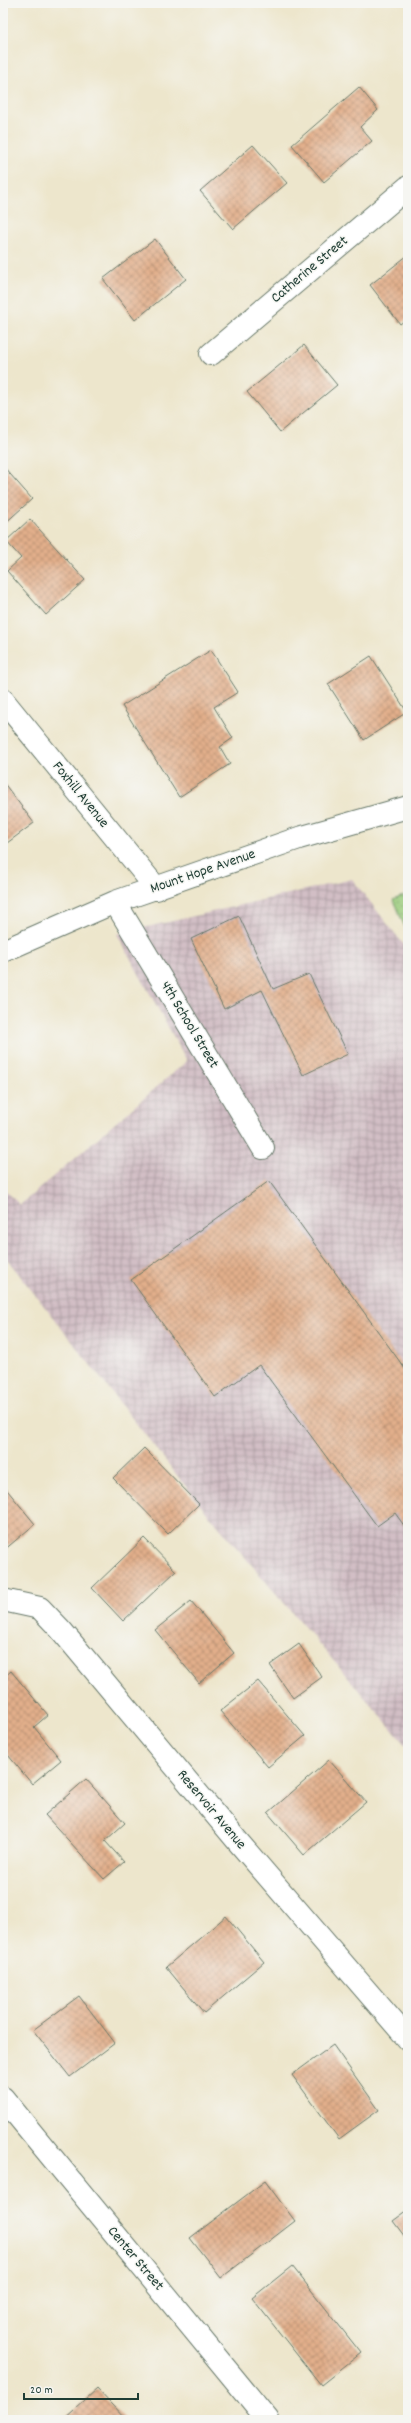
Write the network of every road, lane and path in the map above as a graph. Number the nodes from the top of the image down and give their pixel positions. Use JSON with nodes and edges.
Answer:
{"nodes":[{"id":1,"x":408,"y":187,"type":"edge"},
{"id":2,"x":212,"y":354,"type":"dead end"},
{"id":3,"x":3,"y":700,"type":"edge"},
{"id":4,"x":408,"y":807,"type":"edge"},
{"id":5,"x":157,"y":889,"type":"junction"},
{"id":6,"x":115,"y":902,"type":"junction"},
{"id":7,"x":3,"y":951,"type":"edge"},
{"id":8,"x":263,"y":1148,"type":"dead end"},
{"id":9,"x":3,"y":1600,"type":"edge"},
{"id":10,"x":408,"y":2039,"type":"edge"},
{"id":11,"x":3,"y":2098,"type":"edge"},
{"id":12,"x":268,"y":2420,"type":"edge"}],
"edges":[{"from":1,"to":2,"type":"street","name":"Catherine Street"},
{"from":3,"to":5,"type":"street","name":"Foxhill Avenue"},
{"from":4,"to":5,"type":"street","name":"Mount Hope Avenue"},
{"from":5,"to":6,"type":"street","name":"Mount Hope Avenue"},
{"from":6,"to":7,"type":"street","name":"Mount Hope Avenue"},
{"from":6,"to":8,"type":"street","name":"4th School Street"},
{"from":9,"to":10,"type":"street","name":"Reservoir Avenue"},
{"from":11,"to":12,"type":"street","name":"Center Street"}]}
